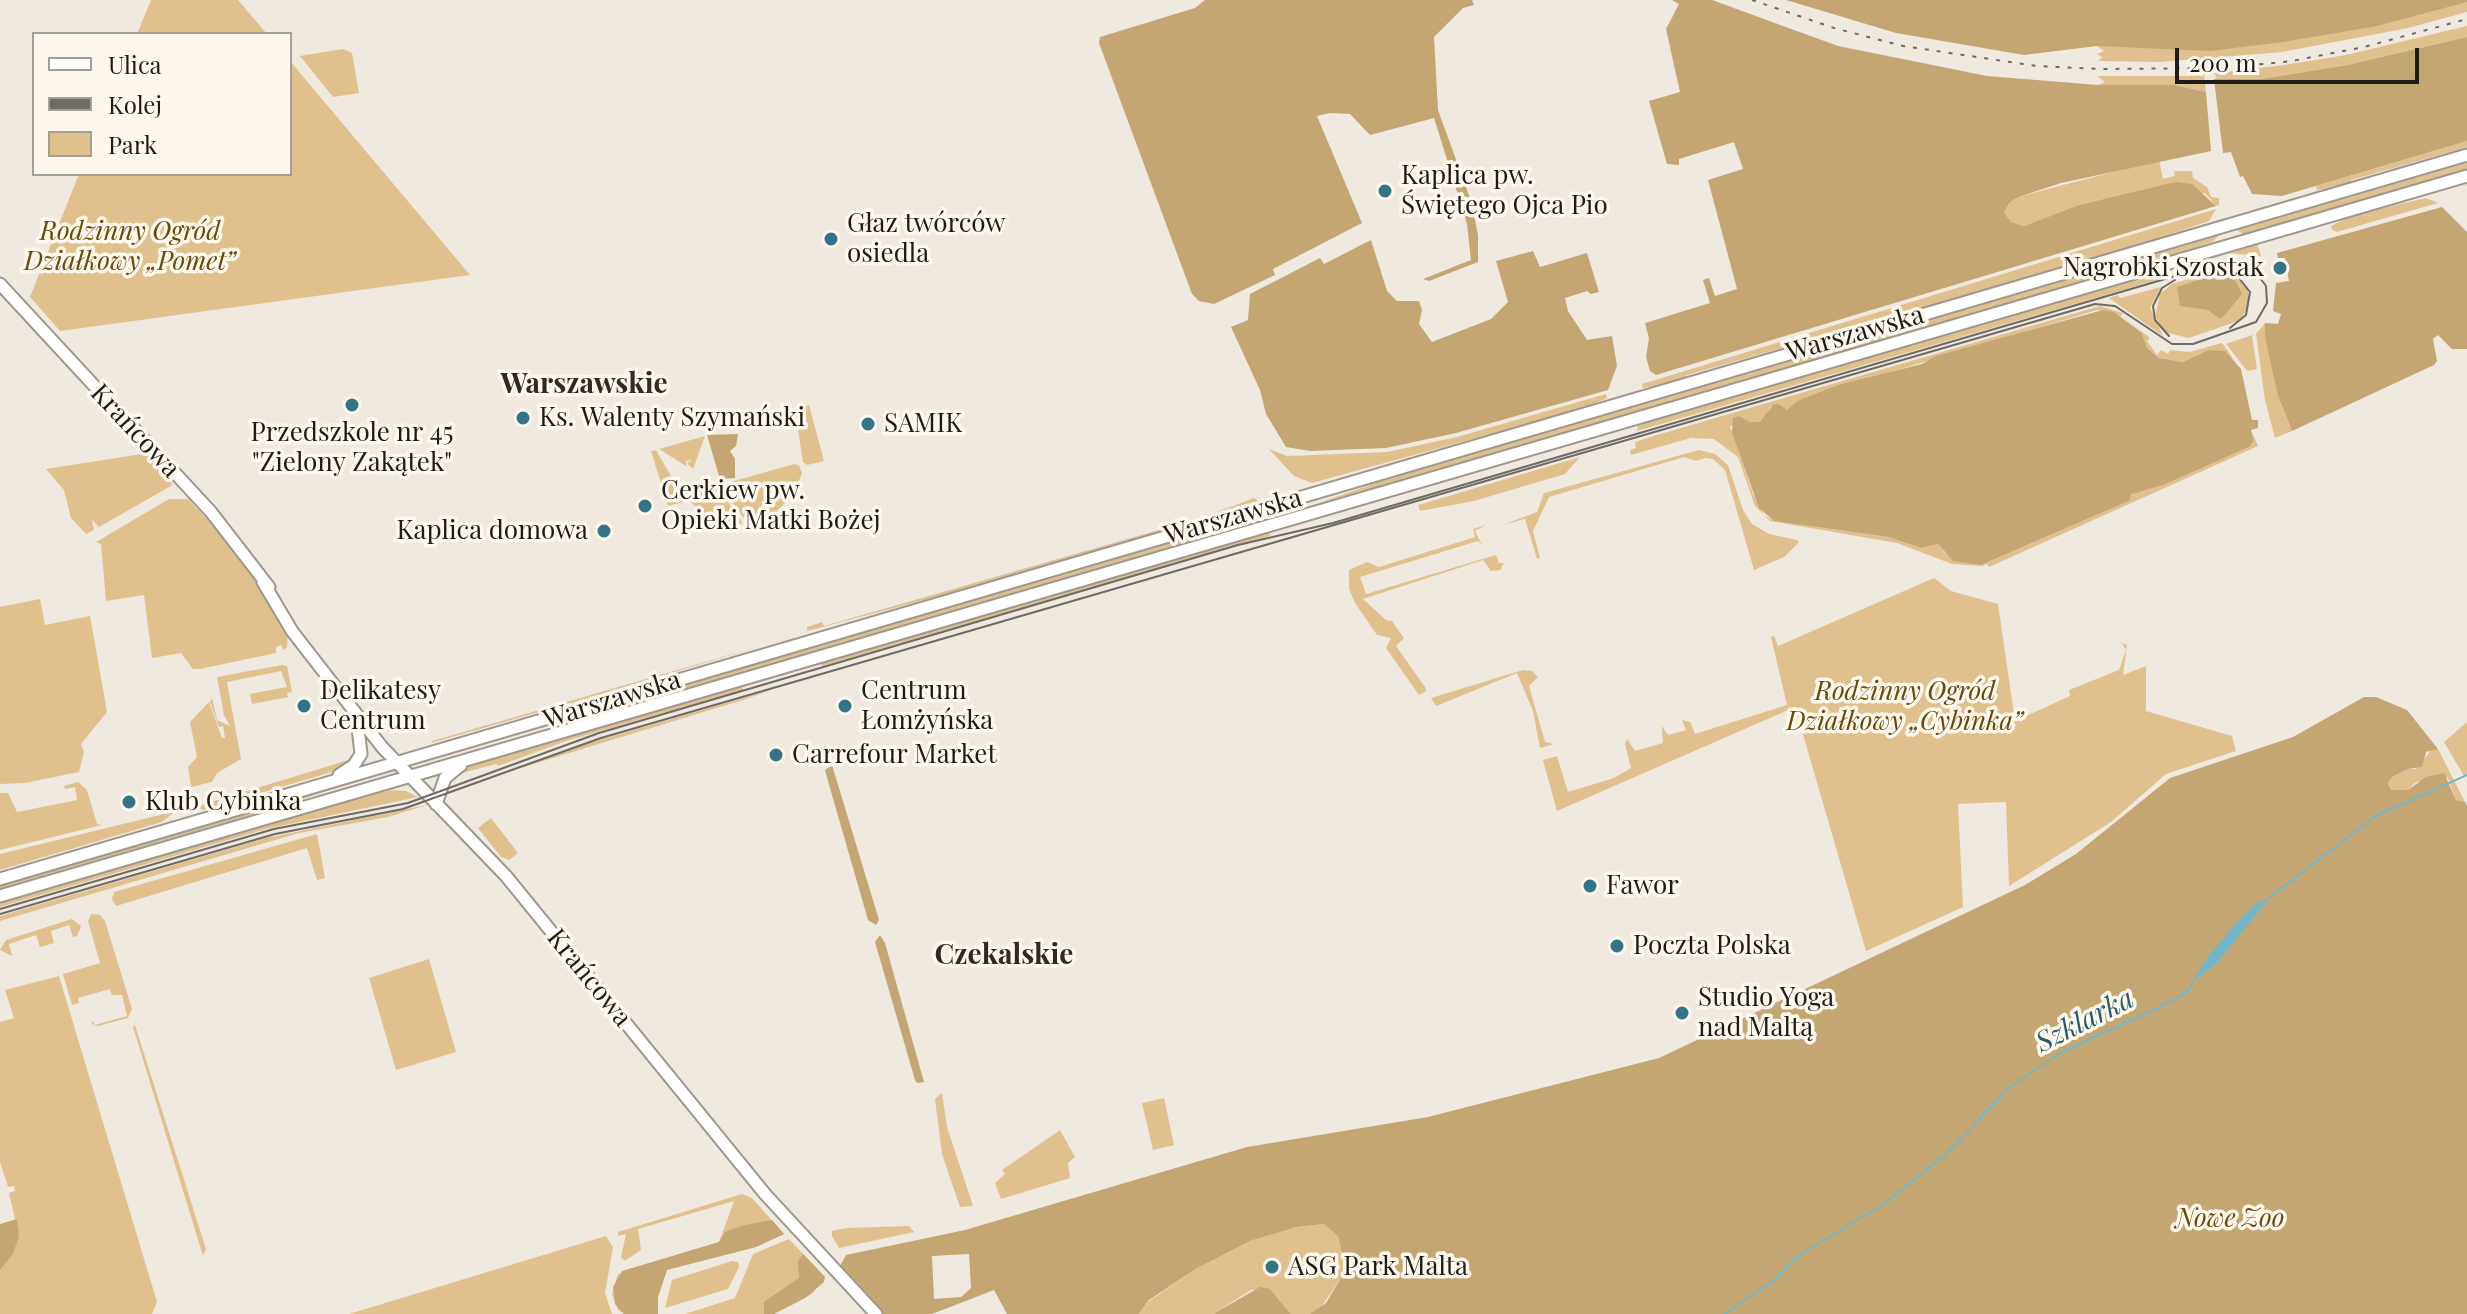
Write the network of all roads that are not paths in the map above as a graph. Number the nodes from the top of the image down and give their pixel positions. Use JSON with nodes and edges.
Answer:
{"nodes":[{"id":1,"x":2467,"y":155,"type":"edge"},
{"id":2,"x":2467,"y":176,"type":"edge"},
{"id":3,"x":0,"y":284,"type":"edge"},
{"id":4,"x":354,"y":711,"type":"junction"},
{"id":5,"x":431,"y":753,"type":"junction"},
{"id":6,"x":476,"y":757,"type":"junction"},
{"id":7,"x":396,"y":763,"type":"junction"},
{"id":8,"x":372,"y":774,"type":"junction"},
{"id":9,"x":408,"y":776,"type":"junction"},
{"id":10,"x":325,"y":783,"type":"junction"},
{"id":11,"x":418,"y":787,"type":"junction"},
{"id":12,"x":361,"y":790,"type":"junction"},
{"id":13,"x":436,"y":804,"type":"junction"},
{"id":14,"x":0,"y":879,"type":"edge"},
{"id":15,"x":0,"y":896,"type":"edge"},
{"id":16,"x":876,"y":1314,"type":"edge"}],
"edges":[{"from":1,"to":5,"type":"main road","name":"Warszawska"},
{"from":2,"to":6,"type":"main road","name":"Warszawska"},
{"from":3,"to":4,"type":"main road","name":"Krańcowa"},
{"from":4,"to":7,"type":"main road","name":"Krańcowa"},
{"from":4,"to":10,"type":"main road"},
{"from":5,"to":7,"type":"main road","name":"Warszawska"},
{"from":5,"to":9,"type":"main road"},
{"from":6,"to":9,"type":"main road","name":"Warszawska"},
{"from":6,"to":13,"type":"main road"},
{"from":7,"to":8,"type":"main road","name":"Warszawska"},
{"from":7,"to":9,"type":"main road","name":"Krańcowa"},
{"from":8,"to":10,"type":"main road","name":"Warszawska"},
{"from":8,"to":12,"type":"main road"},
{"from":9,"to":11,"type":"main road","name":"Krańcowa"},
{"from":9,"to":12,"type":"main road","name":"Warszawska"},
{"from":10,"to":14,"type":"main road","name":"Warszawska"},
{"from":11,"to":12,"type":"main road"},
{"from":11,"to":13,"type":"main road","name":"Krańcowa"},
{"from":12,"to":15,"type":"main road","name":"Warszawska"},
{"from":13,"to":16,"type":"main road","name":"Krańcowa"}]}
